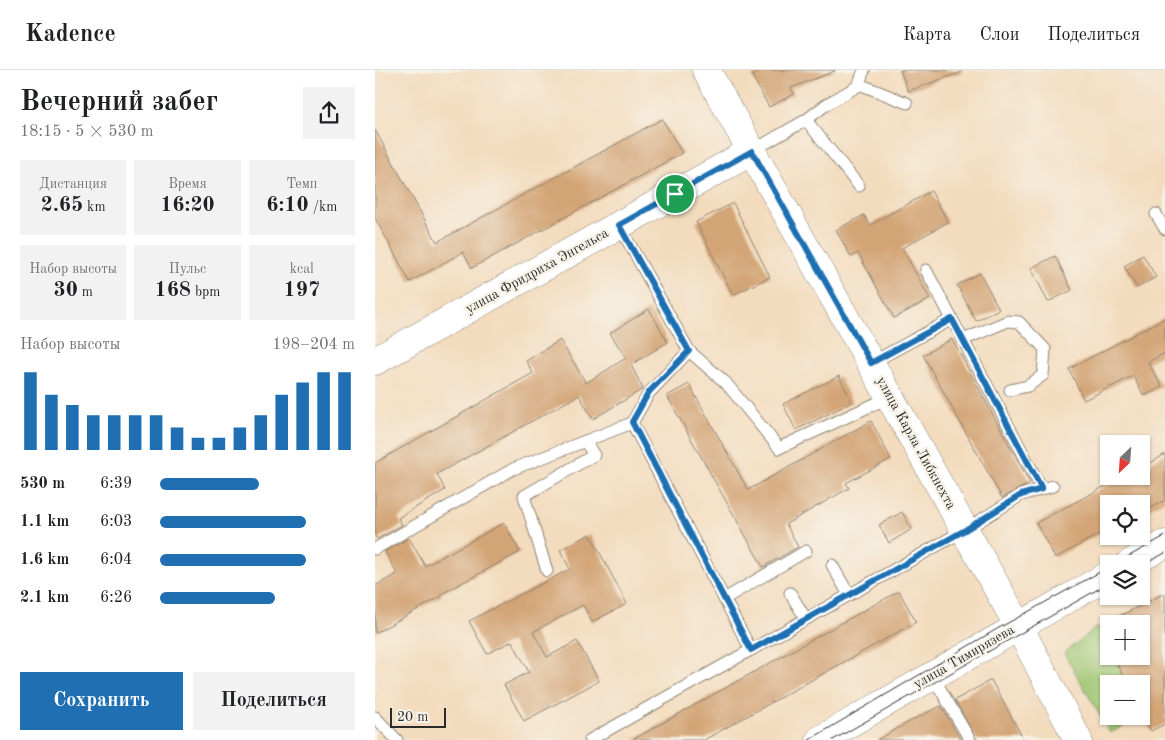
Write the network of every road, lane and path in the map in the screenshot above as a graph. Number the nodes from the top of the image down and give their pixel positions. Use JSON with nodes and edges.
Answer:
{"nodes":[{"id":1,"x":706,"y":70,"type":"edge"},
{"id":2,"x":864,"y":70,"type":"edge"},
{"id":3,"x":859,"y":84,"type":"junction"},
{"id":4,"x":907,"y":103,"type":"dead end"},
{"id":5,"x":806,"y":120,"type":"junction"},
{"id":6,"x":752,"y":151,"type":"junction"},
{"id":7,"x":859,"y":186,"type":"dead end"},
{"id":8,"x":1157,"y":214,"type":"dead end"},
{"id":9,"x":619,"y":225,"type":"junction"},
{"id":10,"x":1165,"y":229,"type":"edge"},
{"id":11,"x":925,"y":270,"type":"dead end"},
{"id":12,"x":952,"y":319,"type":"junction"},
{"id":13,"x":963,"y":340,"type":"junction"},
{"id":14,"x":689,"y":351,"type":"junction"},
{"id":15,"x":375,"y":361,"type":"edge"},
{"id":16,"x":871,"y":363,"type":"junction"},
{"id":17,"x":1010,"y":390,"type":"dead end"},
{"id":18,"x":890,"y":396,"type":"junction"},
{"id":19,"x":632,"y":422,"type":"junction"},
{"id":20,"x":585,"y":441,"type":"junction"},
{"id":21,"x":965,"y":530,"type":"junction"},
{"id":22,"x":1165,"y":544,"type":"edge"},
{"id":23,"x":375,"y":549,"type":"edge"},
{"id":24,"x":806,"y":551,"type":"dead end"},
{"id":25,"x":1145,"y":555,"type":"edge"},
{"id":26,"x":832,"y":565,"type":"dead end"},
{"id":27,"x":547,"y":571,"type":"dead end"},
{"id":28,"x":1100,"y":580,"type":"edge"},
{"id":29,"x":791,"y":593,"type":"dead end"},
{"id":30,"x":849,"y":595,"type":"junction"},
{"id":31,"x":725,"y":599,"type":"junction"},
{"id":32,"x":806,"y":619,"type":"junction"},
{"id":33,"x":1018,"y":625,"type":"junction"},
{"id":34,"x":751,"y":650,"type":"junction"},
{"id":35,"x":932,"y":675,"type":"junction"},
{"id":36,"x":375,"y":718,"type":"edge"},
{"id":37,"x":837,"y":736,"type":"edge"},
{"id":38,"x":397,"y":740,"type":"edge"},
{"id":39,"x":590,"y":740,"type":"edge"},
{"id":40,"x":970,"y":740,"type":"edge"},
{"id":41,"x":1078,"y":740,"type":"edge"}],
"edges":[{"from":1,"to":6,"type":"street","name":"улица Карла Либкнехта"},
{"from":2,"to":3,"type":"lane"},
{"from":3,"to":4,"type":"lane"},
{"from":3,"to":5,"type":"lane"},
{"from":5,"to":6,"type":"lane"},
{"from":5,"to":7,"type":"lane"},
{"from":6,"to":9,"type":"street","name":"улица Фридриха Энгельса"},
{"from":6,"to":16,"type":"street","name":"улица Карла Либкнехта"},
{"from":8,"to":10,"type":"lane"},
{"from":9,"to":14,"type":"lane"},
{"from":9,"to":15,"type":"street","name":"улица Фридриха Энгельса"},
{"from":11,"to":12,"type":"lane"},
{"from":12,"to":13,"type":"lane"},
{"from":12,"to":16,"type":"lane"},
{"from":13,"to":17,"type":"lane"},
{"from":13,"to":21,"type":"lane"},
{"from":14,"to":18,"type":"lane"},
{"from":14,"to":19,"type":"lane"},
{"from":16,"to":18,"type":"street","name":"улица Карла Либкнехта"},
{"from":18,"to":21,"type":"street","name":"улица Карла Либкнехта"},
{"from":19,"to":20,"type":"lane"},
{"from":19,"to":31,"type":"lane"},
{"from":20,"to":23,"type":"lane"},
{"from":20,"to":27,"type":"lane"},
{"from":21,"to":30,"type":"lane"},
{"from":21,"to":33,"type":"street","name":"улица Карла Либкнехта"},
{"from":22,"to":25,"type":"street"},
{"from":24,"to":31,"type":"lane"},
{"from":26,"to":30,"type":"lane"},
{"from":28,"to":33,"type":"street","name":"улица Тимирязева"},
{"from":29,"to":32,"type":"lane"},
{"from":30,"to":32,"type":"lane"},
{"from":31,"to":34,"type":"lane"},
{"from":32,"to":34,"type":"lane"},
{"from":33,"to":35,"type":"street","name":"улица Тимирязева"},
{"from":33,"to":41,"type":"street","name":"улица Карла Либкнехта"},
{"from":34,"to":39,"type":"lane"},
{"from":35,"to":37,"type":"street","name":"улица Тимирязева"},
{"from":35,"to":40,"type":"lane"},
{"from":36,"to":38,"type":"lane"}]}
